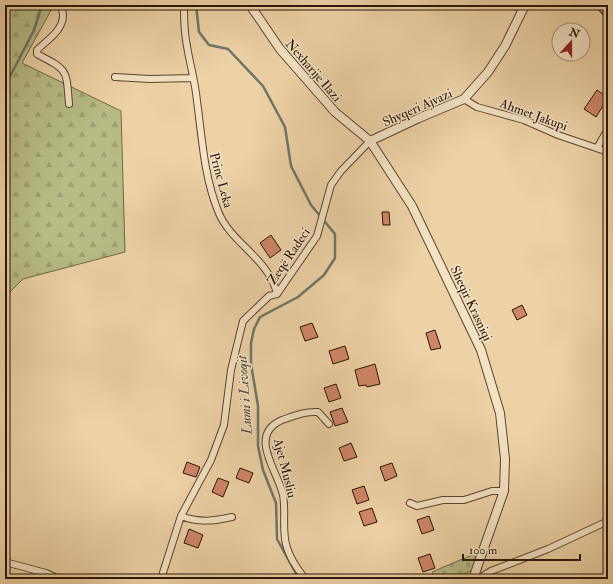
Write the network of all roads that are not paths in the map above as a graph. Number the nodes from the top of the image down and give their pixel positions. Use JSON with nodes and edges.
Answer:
{"nodes":[{"id":1,"x":61,"y":5,"type":"edge"},
{"id":2,"x":184,"y":5,"type":"edge"},
{"id":3,"x":250,"y":5,"type":"edge"},
{"id":4,"x":515,"y":5,"type":"edge"},
{"id":5,"x":524,"y":8,"type":"edge"},
{"id":6,"x":115,"y":77,"type":"dead end"},
{"id":7,"x":193,"y":78,"type":"junction"},
{"id":8,"x":464,"y":99,"type":"junction"},
{"id":9,"x":69,"y":104,"type":"dead end"},
{"id":10,"x":608,"y":129,"type":"edge"},
{"id":11,"x":370,"y":141,"type":"junction"},
{"id":12,"x":597,"y":148,"type":"junction"},
{"id":13,"x":608,"y":152,"type":"edge"},
{"id":14,"x":277,"y":294,"type":"junction"},
{"id":15,"x":329,"y":424,"type":"dead end"},
{"id":16,"x":504,"y":491,"type":"junction"},
{"id":17,"x":410,"y":503,"type":"dead end"},
{"id":18,"x":181,"y":516,"type":"junction"},
{"id":19,"x":232,"y":517,"type":"dead end"},
{"id":20,"x":608,"y":521,"type":"edge"},
{"id":21,"x":5,"y":562,"type":"edge"},
{"id":22,"x":59,"y":579,"type":"edge"},
{"id":23,"x":161,"y":579,"type":"edge"},
{"id":24,"x":304,"y":579,"type":"edge"},
{"id":25,"x":473,"y":579,"type":"edge"},
{"id":26,"x":478,"y":579,"type":"edge"}],
"edges":[{"from":1,"to":9,"type":"street"},
{"from":2,"to":7,"type":"street","name":"Princ Leka"},
{"from":3,"to":11,"type":"street","name":"Nexharije Ilazi"},
{"from":4,"to":5,"type":"street","name":"Shyqeri Ajvazi"},
{"from":5,"to":8,"type":"street","name":"Shyqeri Ajvazi"},
{"from":6,"to":7,"type":"street"},
{"from":7,"to":14,"type":"street","name":"Princ Leka"},
{"from":8,"to":11,"type":"street","name":"Shyqeri Ajvazi"},
{"from":8,"to":12,"type":"street","name":"Ahmet Jakupi"},
{"from":10,"to":12,"type":"street"},
{"from":11,"to":14,"type":"street","name":"Zeqë Radeci"},
{"from":11,"to":16,"type":"street","name":"Sheqir Krasniqi"},
{"from":12,"to":13,"type":"street","name":"Ahmet Jakupi"},
{"from":14,"to":18,"type":"street","name":"Zeqë Radeci"},
{"from":15,"to":24,"type":"street","name":"Ajet Musliu"},
{"from":16,"to":17,"type":"street"},
{"from":16,"to":25,"type":"street","name":"Sheqir Krasniqi"},
{"from":18,"to":19,"type":"street"},
{"from":18,"to":23,"type":"street","name":"Zeqë Radeci"},
{"from":20,"to":26,"type":"street"},
{"from":21,"to":22,"type":"street"}]}
